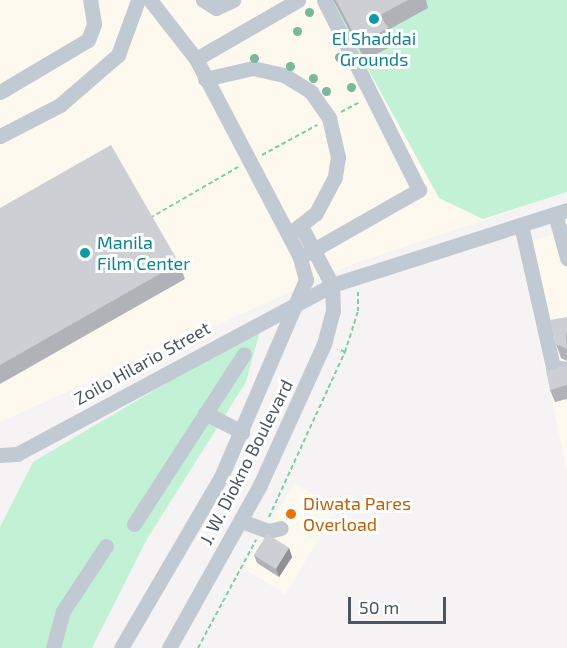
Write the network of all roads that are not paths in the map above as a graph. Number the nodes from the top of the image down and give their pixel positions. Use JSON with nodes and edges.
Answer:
{"nodes":[{"id":1,"x":90,"y":0,"type":"edge"},
{"id":2,"x":138,"y":0,"type":"edge"},
{"id":3,"x":150,"y":0,"type":"edge"},
{"id":4,"x":203,"y":0,"type":"edge"},
{"id":5,"x":233,"y":0,"type":"edge"},
{"id":6,"x":298,"y":0,"type":"edge"},
{"id":7,"x":324,"y":0,"type":"edge"},
{"id":8,"x":195,"y":59,"type":"junction"},
{"id":9,"x":205,"y":79,"type":"junction"},
{"id":10,"x":0,"y":92,"type":"edge"},
{"id":11,"x":0,"y":136,"type":"edge"},
{"id":12,"x":561,"y":212,"type":"edge"},
{"id":13,"x":521,"y":225,"type":"junction"},
{"id":14,"x":294,"y":230,"type":"junction"},
{"id":15,"x":315,"y":249,"type":"junction"},
{"id":16,"x":300,"y":257,"type":"junction"},
{"id":17,"x":567,"y":258,"type":"edge"},
{"id":18,"x":332,"y":285,"type":"junction"},
{"id":19,"x":302,"y":299,"type":"junction"},
{"id":20,"x":544,"y":322,"type":"junction"},
{"id":21,"x":562,"y":326,"type":"edge"},
{"id":22,"x":244,"y":354,"type":"dead end"},
{"id":23,"x":567,"y":369,"type":"edge"},
{"id":24,"x":204,"y":413,"type":"junction"},
{"id":25,"x":242,"y":432,"type":"junction"},
{"id":26,"x":0,"y":455,"type":"edge"},
{"id":27,"x":241,"y":521,"type":"junction"},
{"id":28,"x":134,"y":524,"type":"dead end"},
{"id":29,"x":281,"y":528,"type":"dead end"},
{"id":30,"x":106,"y":546,"type":"dead end"},
{"id":31,"x":53,"y":648,"type":"edge"},
{"id":32,"x":121,"y":648,"type":"edge"},
{"id":33,"x":169,"y":648,"type":"edge"}],
"edges":[{"from":1,"to":10,"type":"street"},
{"from":2,"to":11,"type":"street"},
{"from":3,"to":8,"type":"street"},
{"from":4,"to":5,"type":"street"},
{"from":6,"to":8,"type":"street"},
{"from":7,"to":15,"type":"street"},
{"from":8,"to":9,"type":"street"},
{"from":9,"to":14,"type":"street"},
{"from":9,"to":14,"type":"street"},
{"from":12,"to":13,"type":"street","name":"Zoilo Hilario Street"},
{"from":12,"to":17,"type":"street"},
{"from":13,"to":18,"type":"street","name":"Zoilo Hilario Street"},
{"from":13,"to":20,"type":"street"},
{"from":14,"to":15,"type":"street"},
{"from":14,"to":16,"type":"street"},
{"from":15,"to":16,"type":"street"},
{"from":15,"to":18,"type":"street"},
{"from":16,"to":19,"type":"street"},
{"from":18,"to":19,"type":"street","name":"Zoilo Hilario Street"},
{"from":18,"to":27,"type":"street","name":"J. W. Diokno Boulevard"},
{"from":19,"to":25,"type":"street","name":"J. W. Diokno Boulevard"},
{"from":19,"to":26,"type":"street","name":"Zoilo Hilario Street"},
{"from":20,"to":21,"type":"street"},
{"from":20,"to":23,"type":"street"},
{"from":22,"to":24,"type":"street"},
{"from":24,"to":25,"type":"street"},
{"from":24,"to":28,"type":"street"},
{"from":25,"to":32,"type":"street","name":"J. W. Diokno Boulevard"},
{"from":27,"to":29,"type":"street"},
{"from":27,"to":33,"type":"street","name":"J. W. Diokno Boulevard"},
{"from":30,"to":31,"type":"street"}]}
